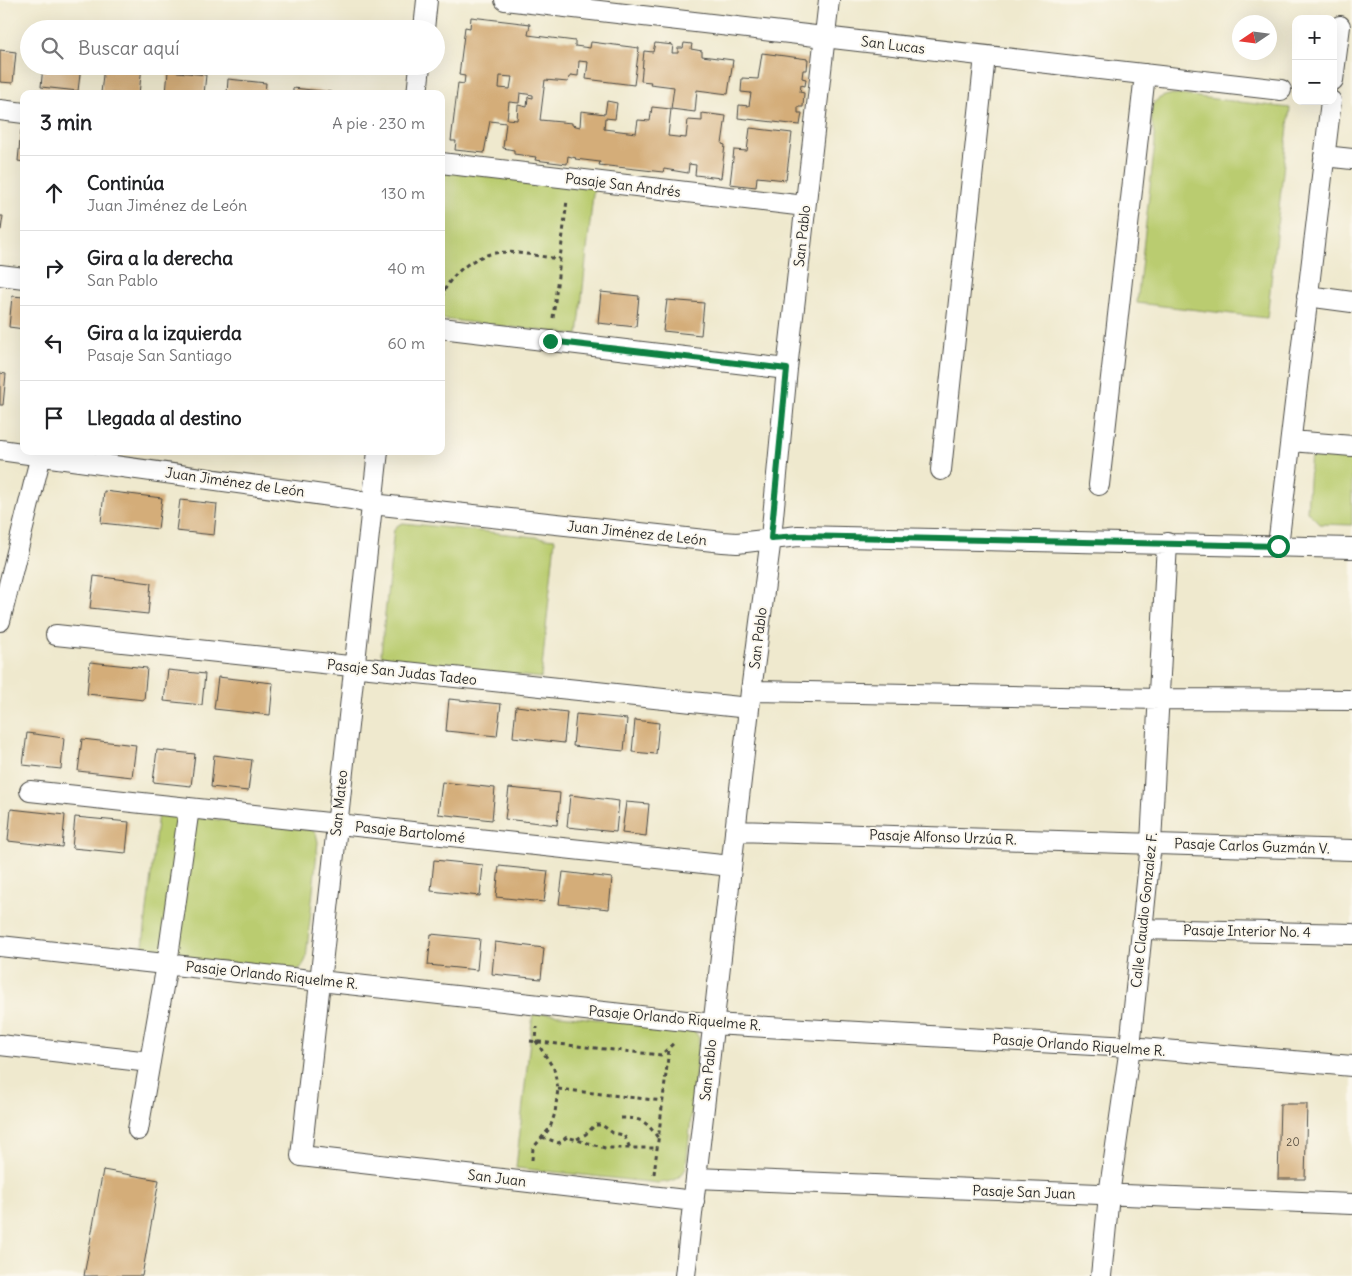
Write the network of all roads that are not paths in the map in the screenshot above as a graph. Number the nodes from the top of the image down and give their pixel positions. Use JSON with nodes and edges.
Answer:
{"nodes":[{"id":1,"x":427,"y":0,"type":"edge"},
{"id":2,"x":505,"y":0,"type":"edge"},
{"id":3,"x":829,"y":0,"type":"edge"},
{"id":4,"x":425,"y":20,"type":"edge"},
{"id":5,"x":1340,"y":26,"type":"dead end"},
{"id":6,"x":824,"y":37,"type":"junction"},
{"id":7,"x":985,"y":56,"type":"junction"},
{"id":8,"x":1336,"y":60,"type":"edge"},
{"id":9,"x":1145,"y":74,"type":"junction"},
{"id":10,"x":419,"y":75,"type":"edge"},
{"id":11,"x":417,"y":90,"type":"edge"},
{"id":12,"x":1282,"y":90,"type":"dead end"},
{"id":13,"x":1330,"y":105,"type":"edge"},
{"id":14,"x":0,"y":110,"type":"edge"},
{"id":15,"x":20,"y":112,"type":"edge"},
{"id":16,"x":1324,"y":156,"type":"junction"},
{"id":17,"x":1352,"y":159,"type":"edge"},
{"id":18,"x":445,"y":163,"type":"edge"},
{"id":19,"x":805,"y":206,"type":"junction"},
{"id":20,"x":0,"y":275,"type":"edge"},
{"id":21,"x":20,"y":278,"type":"edge"},
{"id":22,"x":1307,"y":296,"type":"junction"},
{"id":23,"x":1352,"y":302,"type":"edge"},
{"id":24,"x":445,"y":328,"type":"edge"},
{"id":25,"x":787,"y":369,"type":"junction"},
{"id":26,"x":1290,"y":440,"type":"junction"},
{"id":27,"x":1352,"y":446,"type":"edge"},
{"id":28,"x":0,"y":450,"type":"edge"},
{"id":29,"x":20,"y":452,"type":"edge"},
{"id":30,"x":41,"y":455,"type":"joint"},
{"id":31,"x":378,"y":455,"type":"edge"},
{"id":32,"x":941,"y":470,"type":"dead end"},
{"id":33,"x":1099,"y":486,"type":"dead end"},
{"id":34,"x":372,"y":504,"type":"junction"},
{"id":35,"x":771,"y":538,"type":"junction"},
{"id":36,"x":1167,"y":543,"type":"junction"},
{"id":37,"x":1278,"y":546,"type":"junction"},
{"id":38,"x":1352,"y":548,"type":"edge"},
{"id":39,"x":4,"y":590,"type":"edge"},
{"id":40,"x":0,"y":621,"type":"edge"},
{"id":41,"x":56,"y":635,"type":"dead end"},
{"id":42,"x":354,"y":667,"type":"junction"},
{"id":43,"x":1159,"y":699,"type":"junction"},
{"id":44,"x":750,"y":700,"type":"junction"},
{"id":45,"x":1352,"y":700,"type":"edge"},
{"id":46,"x":30,"y":791,"type":"dead end"},
{"id":47,"x":189,"y":808,"type":"junction"},
{"id":48,"x":337,"y":824,"type":"junction"},
{"id":49,"x":735,"y":831,"type":"junction"},
{"id":50,"x":1151,"y":843,"type":"junction"},
{"id":51,"x":1352,"y":850,"type":"edge"},
{"id":52,"x":731,"y":866,"type":"junction"},
{"id":53,"x":1142,"y":929,"type":"junction"},
{"id":54,"x":1352,"y":934,"type":"edge"},
{"id":55,"x":0,"y":946,"type":"edge"},
{"id":56,"x":167,"y":964,"type":"junction"},
{"id":57,"x":320,"y":981,"type":"junction"},
{"id":58,"x":714,"y":1024,"type":"junction"},
{"id":59,"x":0,"y":1045,"type":"edge"},
{"id":60,"x":1130,"y":1047,"type":"junction"},
{"id":61,"x":150,"y":1062,"type":"junction"},
{"id":62,"x":1352,"y":1066,"type":"edge"},
{"id":63,"x":138,"y":1130,"type":"dead end"},
{"id":64,"x":300,"y":1156,"type":"joint"},
{"id":65,"x":696,"y":1178,"type":"junction"},
{"id":66,"x":1109,"y":1195,"type":"junction"},
{"id":67,"x":694,"y":1201,"type":"junction"},
{"id":68,"x":1352,"y":1204,"type":"edge"},
{"id":69,"x":685,"y":1276,"type":"edge"},
{"id":70,"x":1101,"y":1276,"type":"edge"}],
"edges":[{"from":1,"to":4,"type":"street"},
{"from":2,"to":6,"type":"street","name":"San Lucas"},
{"from":3,"to":6,"type":"street","name":"San Pablo"},
{"from":5,"to":8,"type":"street"},
{"from":6,"to":7,"type":"street","name":"San Lucas"},
{"from":6,"to":19,"type":"street","name":"San Pablo"},
{"from":7,"to":9,"type":"street","name":"San Lucas"},
{"from":7,"to":32,"type":"street"},
{"from":9,"to":12,"type":"street","name":"San Lucas"},
{"from":9,"to":33,"type":"street"},
{"from":10,"to":11,"type":"street"},
{"from":13,"to":16,"type":"street"},
{"from":14,"to":15,"type":"street"},
{"from":16,"to":17,"type":"street"},
{"from":16,"to":22,"type":"street"},
{"from":18,"to":19,"type":"street","name":"Pasaje San Andrés"},
{"from":19,"to":25,"type":"street","name":"San Pablo"},
{"from":20,"to":21,"type":"street"},
{"from":22,"to":23,"type":"street"},
{"from":22,"to":26,"type":"street"},
{"from":24,"to":25,"type":"street"},
{"from":25,"to":35,"type":"street","name":"San Pablo"},
{"from":26,"to":27,"type":"street"},
{"from":26,"to":37,"type":"street"},
{"from":28,"to":29,"type":"street","name":"Juan Jiménez de León"},
{"from":30,"to":34,"type":"street","name":"Juan Jiménez de León"},
{"from":30,"to":39,"type":"street"},
{"from":31,"to":34,"type":"street","name":"San Mateo"},
{"from":34,"to":35,"type":"street","name":"Juan Jiménez de León"},
{"from":34,"to":42,"type":"street","name":"San Mateo"},
{"from":35,"to":36,"type":"street","name":"Juan Jiménez de León"},
{"from":35,"to":44,"type":"street","name":"San Pablo"},
{"from":36,"to":37,"type":"street","name":"Juan Jiménez de León"},
{"from":36,"to":43,"type":"street","name":"Calle Claudio Gonzalez F."},
{"from":37,"to":38,"type":"street","name":"Juan Jiménez de León"},
{"from":39,"to":40,"type":"street"},
{"from":41,"to":42,"type":"street","name":"Pasaje San Judas Tadeo"},
{"from":42,"to":44,"type":"street","name":"Pasaje San Judas Tadeo"},
{"from":42,"to":48,"type":"street","name":"San Mateo"},
{"from":43,"to":44,"type":"street","name":"Pasaje San Judas Tadeo"},
{"from":43,"to":45,"type":"street","name":"Pasaje San Judas Tadeo"},
{"from":43,"to":50,"type":"street","name":"Calle Claudio Gonzalez F."},
{"from":44,"to":49,"type":"street","name":"San Pablo"},
{"from":46,"to":47,"type":"street","name":"Pasaje Bartolomé"},
{"from":47,"to":48,"type":"street","name":"Pasaje Bartolomé"},
{"from":47,"to":56,"type":"street"},
{"from":48,"to":52,"type":"street","name":"Pasaje Bartolomé"},
{"from":48,"to":57,"type":"street","name":"San Mateo"},
{"from":49,"to":50,"type":"street","name":"Pasaje Alfonso Urzúa R."},
{"from":49,"to":52,"type":"street","name":"San Pablo"},
{"from":50,"to":51,"type":"street","name":"Pasaje Carlos Guzmán V."},
{"from":50,"to":53,"type":"street","name":"Calle Claudio Gonzalez F."},
{"from":52,"to":58,"type":"street","name":"San Pablo"},
{"from":53,"to":54,"type":"street","name":"Pasaje Interior No. 4"},
{"from":53,"to":60,"type":"street","name":"Calle Claudio Gonzalez F."},
{"from":55,"to":56,"type":"street","name":"Pasaje Orlando Riquelme R."},
{"from":56,"to":57,"type":"street","name":"Pasaje Orlando Riquelme R."},
{"from":56,"to":61,"type":"street"},
{"from":57,"to":58,"type":"street","name":"Pasaje Orlando Riquelme R."},
{"from":57,"to":64,"type":"street","name":"San Mateo"},
{"from":58,"to":60,"type":"street","name":"Pasaje Orlando Riquelme R."},
{"from":58,"to":65,"type":"street","name":"San Pablo"},
{"from":59,"to":61,"type":"street"},
{"from":60,"to":62,"type":"street","name":"Pasaje Orlando Riquelme R."},
{"from":60,"to":66,"type":"street","name":"Calle Claudio Gonzalez F."},
{"from":61,"to":63,"type":"street"},
{"from":64,"to":67,"type":"street","name":"San Juan"},
{"from":65,"to":66,"type":"street","name":"Pasaje San Juan"},
{"from":65,"to":67,"type":"street","name":"San Pablo"},
{"from":66,"to":68,"type":"street","name":"Pasaje San Juan"},
{"from":66,"to":70,"type":"street","name":"Calle Claudio Gonzalez F."},
{"from":67,"to":69,"type":"street","name":"San Pablo"}]}
